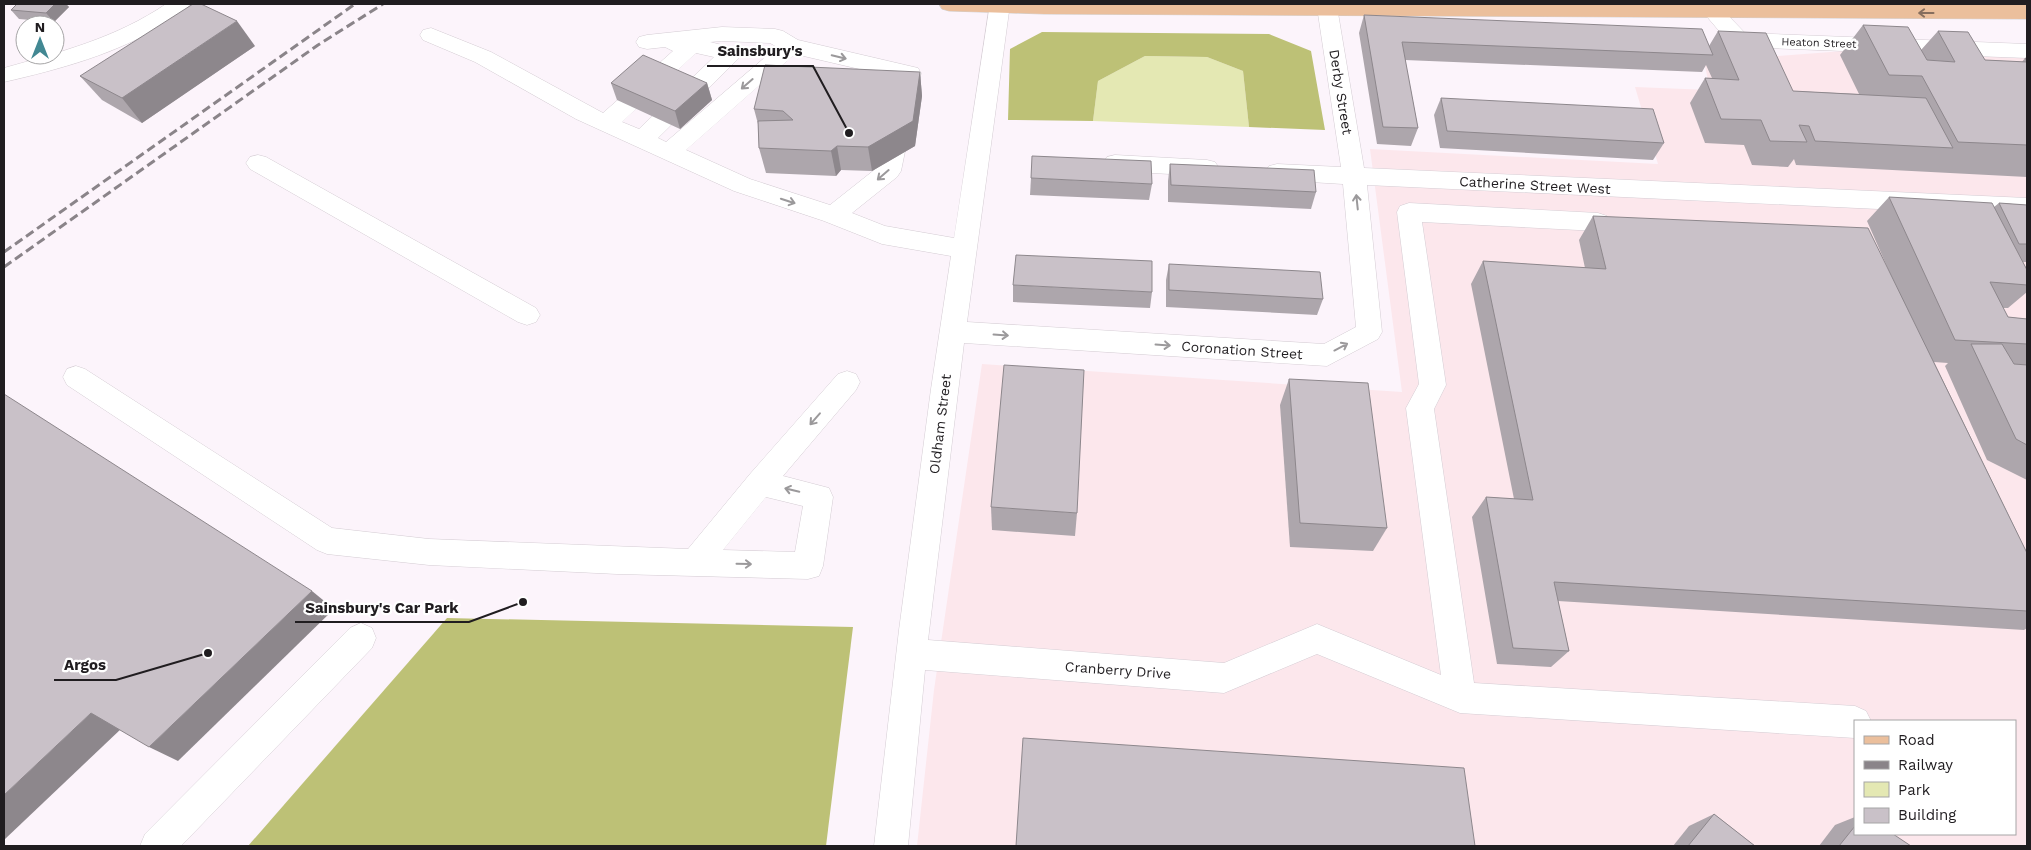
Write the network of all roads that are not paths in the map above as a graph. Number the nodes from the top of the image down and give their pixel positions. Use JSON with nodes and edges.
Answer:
{"nodes":[{"id":1,"x":156,"y":4,"type":"edge"},
{"id":2,"x":180,"y":4,"type":"edge"},
{"id":3,"x":949,"y":4,"type":"edge"},
{"id":4,"x":1000,"y":5,"type":"edge"},
{"id":5,"x":1327,"y":7,"type":"junction"},
{"id":6,"x":1713,"y":12,"type":"junction"},
{"id":7,"x":2027,"y":12,"type":"edge"},
{"id":8,"x":128,"y":34,"type":"junction"},
{"id":9,"x":431,"y":35,"type":"dead end"},
{"id":10,"x":791,"y":46,"type":"junction"},
{"id":11,"x":2027,"y":51,"type":"edge"},
{"id":12,"x":4,"y":74,"type":"edge"},
{"id":13,"x":623,"y":132,"type":"junction"},
{"id":14,"x":669,"y":152,"type":"junction"},
{"id":15,"x":1091,"y":161,"type":"edge"},
{"id":16,"x":258,"y":163,"type":"dead end"},
{"id":17,"x":1228,"y":169,"type":"edge"},
{"id":18,"x":1257,"y":171,"type":"edge"},
{"id":19,"x":1354,"y":177,"type":"junction"},
{"id":20,"x":2027,"y":208,"type":"edge"},
{"id":21,"x":833,"y":215,"type":"junction"},
{"id":22,"x":1598,"y":222,"type":"edge"},
{"id":23,"x":964,"y":248,"type":"junction"},
{"id":24,"x":527,"y":315,"type":"dead end"},
{"id":25,"x":952,"y":332,"type":"junction"},
{"id":26,"x":76,"y":377,"type":"dead end"},
{"id":27,"x":847,"y":382,"type":"dead end"},
{"id":28,"x":760,"y":483,"type":"junction"},
{"id":29,"x":695,"y":563,"type":"junction"},
{"id":30,"x":361,"y":638,"type":"dead end"},
{"id":31,"x":912,"y":654,"type":"junction"},
{"id":32,"x":1460,"y":698,"type":"junction"},
{"id":33,"x":1854,"y":722,"type":"edge"},
{"id":34,"x":157,"y":846,"type":"edge"},
{"id":35,"x":891,"y":846,"type":"edge"}],
"edges":[{"from":1,"to":8,"type":"street"},
{"from":2,"to":8,"type":"street"},
{"from":3,"to":4,"type":"main road"},
{"from":4,"to":5,"type":"main road"},
{"from":4,"to":23,"type":"street","name":"Oldham Street"},
{"from":5,"to":6,"type":"main road"},
{"from":5,"to":19,"type":"street","name":"Derby Street"},
{"from":7,"to":6,"type":"main road","one_way":true},
{"from":6,"to":11,"type":"street","name":"Heaton Street"},
{"from":8,"to":12,"type":"street"},
{"from":9,"to":13,"type":"street"},
{"from":10,"to":13,"type":"street"},
{"from":10,"to":14,"type":"street","one_way":true},
{"from":10,"to":21,"type":"street","one_way":true},
{"from":13,"to":14,"type":"street"},
{"from":14,"to":21,"type":"street","one_way":true},
{"from":15,"to":17,"type":"street"},
{"from":16,"to":24,"type":"street"},
{"from":18,"to":19,"type":"street","name":"Catherine Street West"},
{"from":19,"to":20,"type":"street","name":"Catherine Street West"},
{"from":25,"to":19,"type":"street","name":"Coronation Street","one_way":true},
{"from":21,"to":23,"type":"street"},
{"from":22,"to":32,"type":"street"},
{"from":23,"to":25,"type":"street","name":"Oldham Street"},
{"from":25,"to":31,"type":"street","name":"Oldham Street"},
{"from":26,"to":29,"type":"street"},
{"from":27,"to":28,"type":"street","one_way":true},
{"from":28,"to":29,"type":"street"},
{"from":29,"to":28,"type":"street","one_way":true},
{"from":30,"to":34,"type":"street"},
{"from":31,"to":32,"type":"street","name":"Cranberry Drive"},
{"from":31,"to":35,"type":"street","name":"Oldham Street"},
{"from":32,"to":33,"type":"street"}]}
